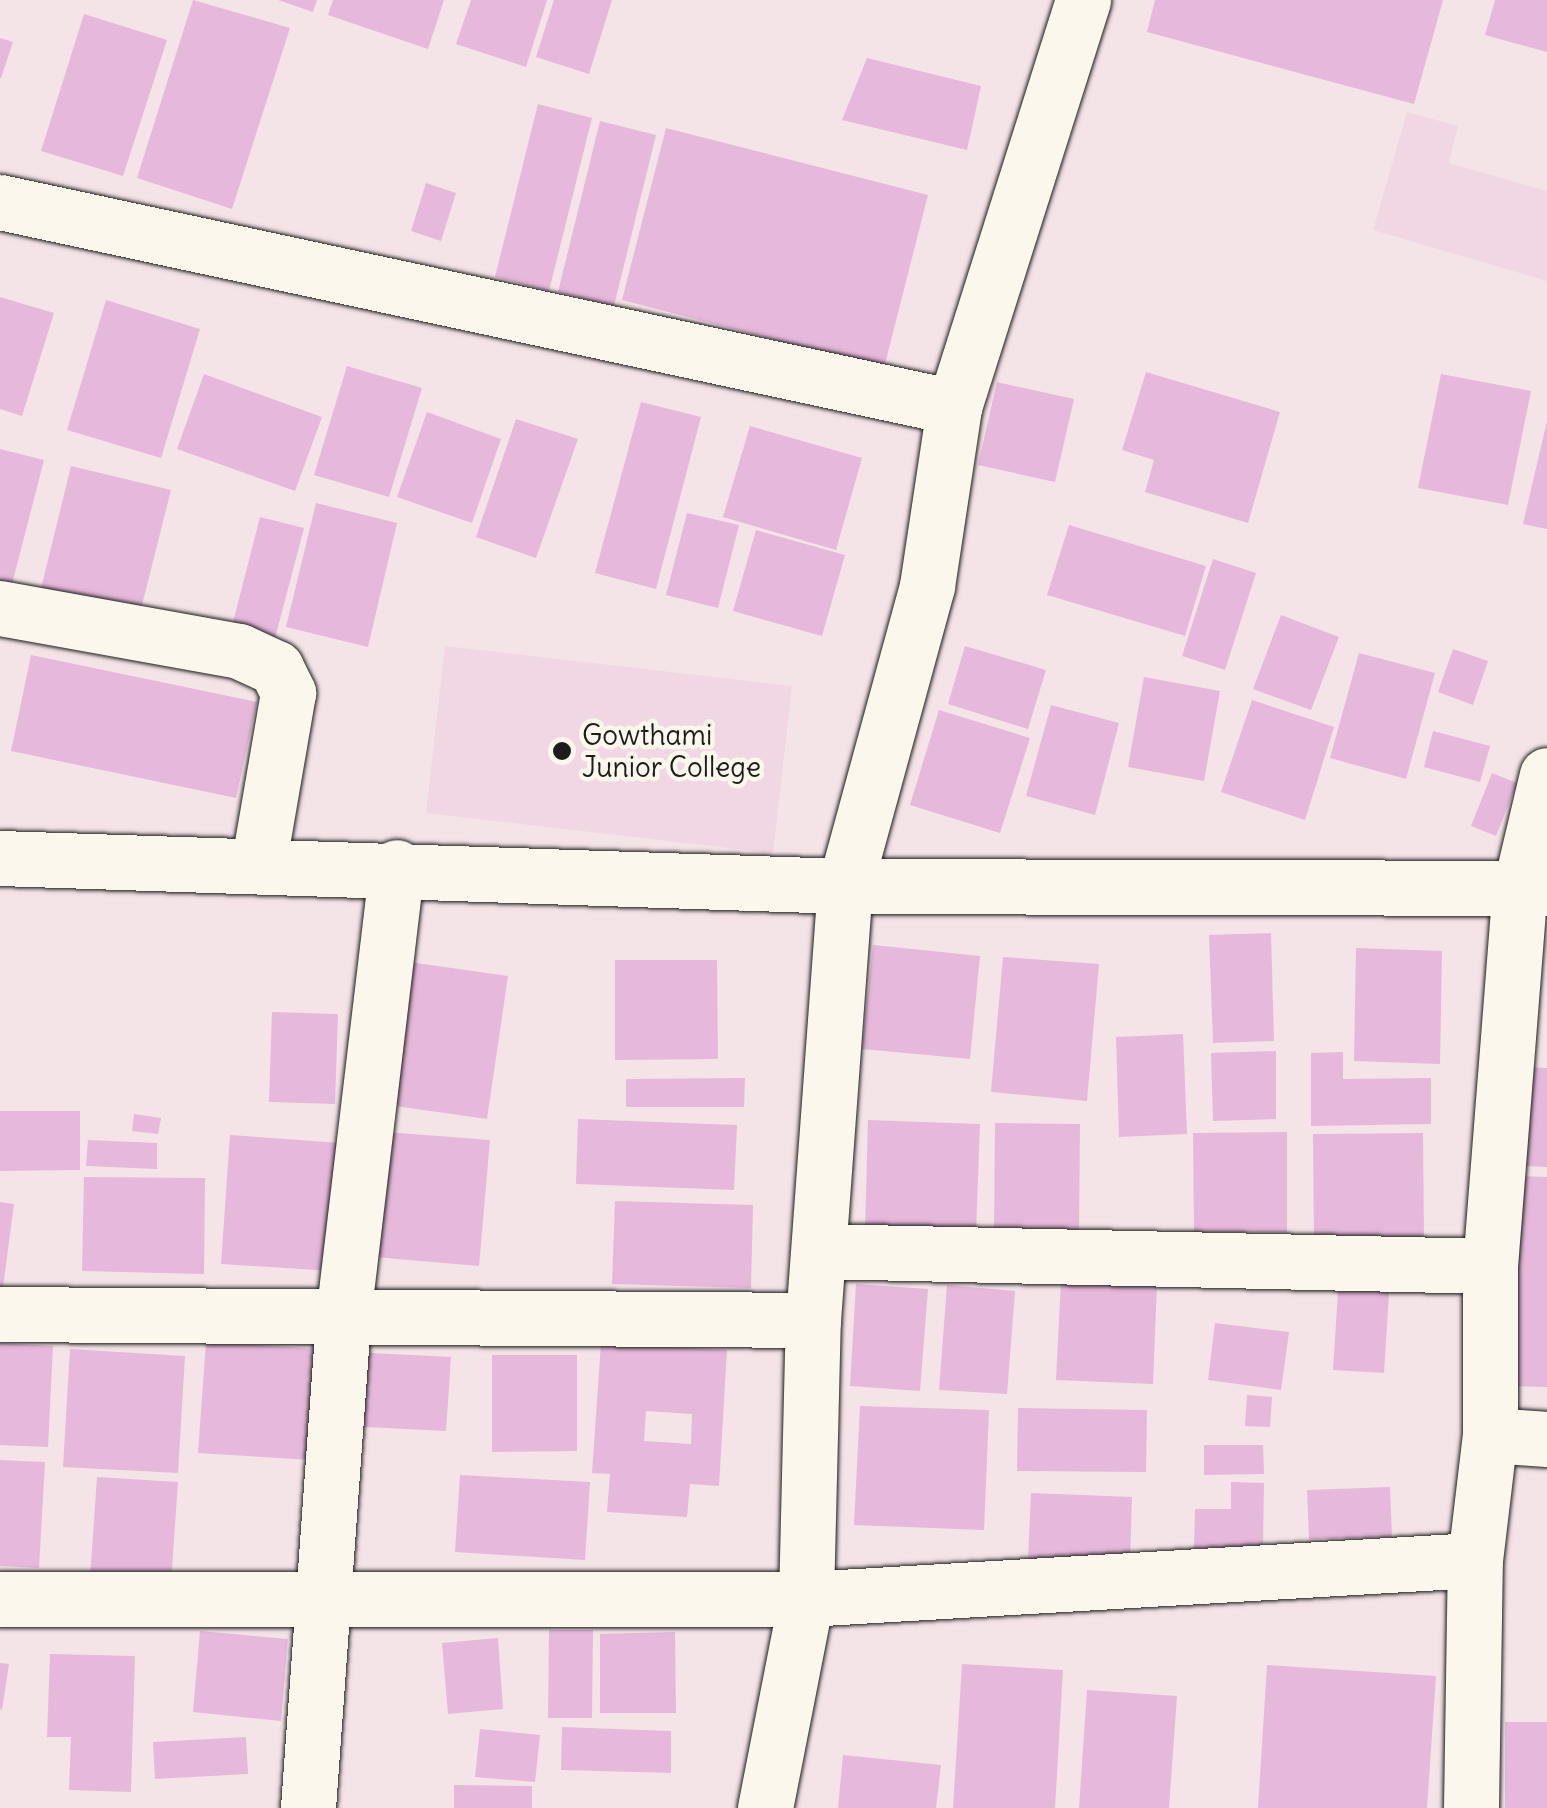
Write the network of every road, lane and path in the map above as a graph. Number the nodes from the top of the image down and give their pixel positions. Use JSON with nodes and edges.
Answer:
{"nodes":[{"id":1,"x":1083,"y":0,"type":"edge"},
{"id":2,"x":0,"y":202,"type":"edge"},
{"id":3,"x":954,"y":407,"type":"junction"},
{"id":4,"x":0,"y":608,"type":"edge"},
{"id":5,"x":1547,"y":775,"type":"edge"},
{"id":6,"x":0,"y":858,"type":"edge"},
{"id":7,"x":259,"y":861,"type":"junction"},
{"id":8,"x":398,"y":867,"type":"junction"},
{"id":9,"x":845,"y":886,"type":"junction"},
{"id":10,"x":1534,"y":888,"type":"edge"},
{"id":11,"x":820,"y":1251,"type":"junction"},
{"id":12,"x":1490,"y":1266,"type":"junction"},
{"id":13,"x":0,"y":1314,"type":"edge"},
{"id":14,"x":343,"y":1317,"type":"junction"},
{"id":15,"x":813,"y":1320,"type":"junction"},
{"id":16,"x":1490,"y":1435,"type":"junction"},
{"id":17,"x":1547,"y":1438,"type":"edge"},
{"id":18,"x":1475,"y":1560,"type":"junction"},
{"id":19,"x":0,"y":1599,"type":"edge"},
{"id":20,"x":806,"y":1600,"type":"junction"},
{"id":21,"x":324,"y":1605,"type":"junction"},
{"id":22,"x":308,"y":1808,"type":"edge"},
{"id":23,"x":764,"y":1808,"type":"edge"},
{"id":24,"x":1471,"y":1808,"type":"edge"}],
"edges":[{"from":1,"to":3,"type":"street"},
{"from":2,"to":3,"type":"street"},
{"from":3,"to":9,"type":"street"},
{"from":4,"to":7,"type":"street"},
{"from":5,"to":10,"type":"street"},
{"from":6,"to":7,"type":"street"},
{"from":7,"to":8,"type":"street"},
{"from":8,"to":9,"type":"street"},
{"from":8,"to":14,"type":"street"},
{"from":9,"to":10,"type":"street"},
{"from":9,"to":11,"type":"street"},
{"from":10,"to":12,"type":"street"},
{"from":11,"to":12,"type":"street"},
{"from":11,"to":15,"type":"street"},
{"from":12,"to":16,"type":"street"},
{"from":13,"to":14,"type":"street"},
{"from":14,"to":15,"type":"street"},
{"from":14,"to":21,"type":"street"},
{"from":15,"to":20,"type":"street"},
{"from":16,"to":17,"type":"street"},
{"from":16,"to":18,"type":"street"},
{"from":18,"to":20,"type":"street"},
{"from":18,"to":24,"type":"street"},
{"from":19,"to":21,"type":"street"},
{"from":20,"to":21,"type":"street"},
{"from":20,"to":23,"type":"street"},
{"from":21,"to":22,"type":"street"}]}
